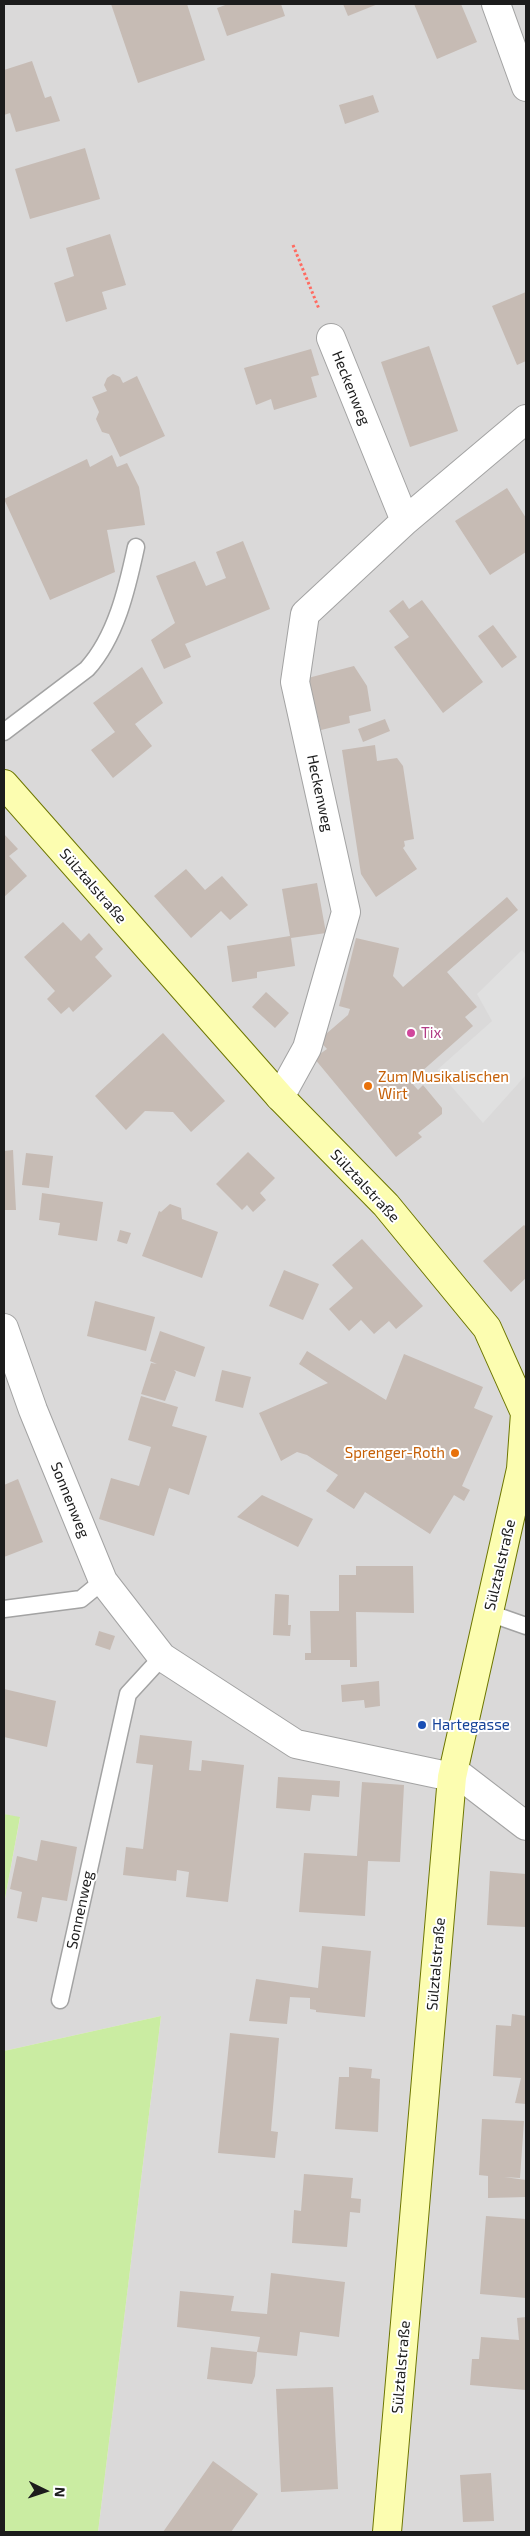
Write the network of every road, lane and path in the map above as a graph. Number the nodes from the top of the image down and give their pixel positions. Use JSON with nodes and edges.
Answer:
{"nodes":[{"id":1,"x":496,"y":4,"type":"edge"},
{"id":2,"x":526,"y":87,"type":"edge"},
{"id":3,"x":293,"y":245,"type":"dead end"},
{"id":4,"x":331,"y":338,"type":"joint"},
{"id":5,"x":526,"y":420,"type":"edge"},
{"id":6,"x":405,"y":521,"type":"junction"},
{"id":7,"x":136,"y":547,"type":"dead end"},
{"id":8,"x":4,"y":732,"type":"edge"},
{"id":9,"x":4,"y":784,"type":"edge"},
{"id":10,"x":280,"y":1097,"type":"junction"},
{"id":11,"x":4,"y":1328,"type":"edge"},
{"id":12,"x":526,"y":1412,"type":"edge"},
{"id":13,"x":103,"y":1581,"type":"junction"},
{"id":14,"x":4,"y":1609,"type":"edge"},
{"id":15,"x":489,"y":1613,"type":"junction"},
{"id":16,"x":526,"y":1626,"type":"edge"},
{"id":17,"x":162,"y":1657,"type":"junction"},
{"id":18,"x":452,"y":1774,"type":"junction"},
{"id":19,"x":526,"y":1826,"type":"edge"},
{"id":20,"x":60,"y":2000,"type":"dead end"},
{"id":21,"x":387,"y":2532,"type":"edge"}],
"edges":[{"from":1,"to":2,"type":"street"},
{"from":3,"to":4,"type":"path"},
{"from":4,"to":6,"type":"street","name":"Heckenweg"},
{"from":5,"to":6,"type":"street","name":"Heckenweg"},
{"from":6,"to":10,"type":"street","name":"Heckenweg"},
{"from":7,"to":8,"type":"lane"},
{"from":9,"to":10,"type":"main road","name":"Sülztalstraße"},
{"from":10,"to":12,"type":"main road","name":"Sülztalstraße"},
{"from":11,"to":13,"type":"street","name":"Sonnenweg"},
{"from":12,"to":15,"type":"main road","name":"Sülztalstraße"},
{"from":13,"to":14,"type":"lane"},
{"from":13,"to":17,"type":"street","name":"Sonnenweg"},
{"from":15,"to":16,"type":"lane"},
{"from":15,"to":18,"type":"main road","name":"Sülztalstraße"},
{"from":17,"to":18,"type":"street","name":"Sonnenweg"},
{"from":17,"to":20,"type":"lane","name":"Sonnenweg"},
{"from":18,"to":19,"type":"street"},
{"from":18,"to":21,"type":"main road","name":"Sülztalstraße"}]}
